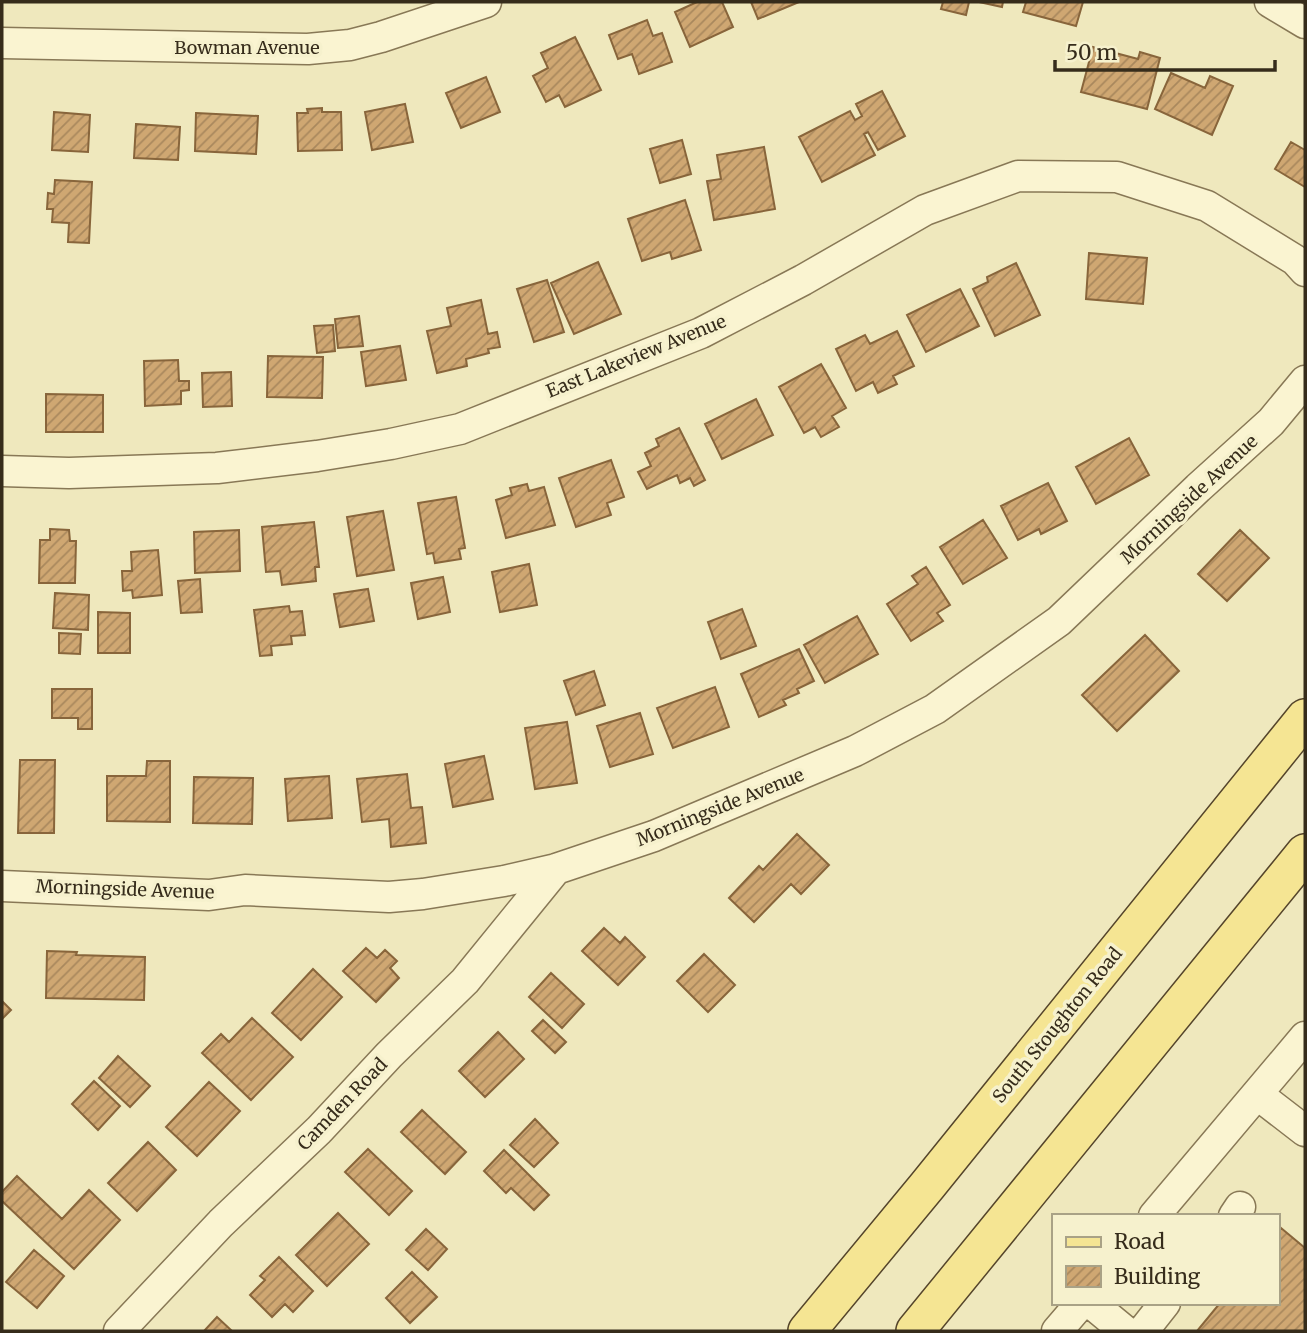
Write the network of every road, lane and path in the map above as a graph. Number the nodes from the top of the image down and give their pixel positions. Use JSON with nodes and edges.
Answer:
{"nodes":[{"id":1,"x":485,"y":2,"type":"edge"},
{"id":2,"x":1270,"y":2,"type":"edge"},
{"id":3,"x":1305,"y":23,"type":"edge"},
{"id":4,"x":2,"y":43,"type":"edge"},
{"id":5,"x":1305,"y":271,"type":"edge"},
{"id":6,"x":1305,"y":381,"type":"edge"},
{"id":7,"x":2,"y":471,"type":"edge"},
{"id":8,"x":1305,"y":718,"type":"edge"},
{"id":9,"x":1305,"y":853,"type":"edge"},
{"id":10,"x":556,"y":869,"type":"junction"},
{"id":11,"x":2,"y":886,"type":"edge"},
{"id":12,"x":1305,"y":1037,"type":"edge"},
{"id":13,"x":1257,"y":1094,"type":"junction"},
{"id":14,"x":1305,"y":1131,"type":"edge"},
{"id":15,"x":1156,"y":1214,"type":"edge"},
{"id":16,"x":1078,"y":1305,"type":"edge"},
{"id":17,"x":1093,"y":1305,"type":"edge"},
{"id":18,"x":1163,"y":1305,"type":"edge"},
{"id":19,"x":119,"y":1331,"type":"edge"},
{"id":20,"x":807,"y":1331,"type":"edge"},
{"id":21,"x":915,"y":1331,"type":"edge"},
{"id":22,"x":1057,"y":1331,"type":"edge"},
{"id":23,"x":1125,"y":1331,"type":"edge"},
{"id":24,"x":1143,"y":1331,"type":"edge"}],
"edges":[{"from":1,"to":4,"type":"street","name":"Bowman Avenue"},
{"from":2,"to":3,"type":"street"},
{"from":5,"to":7,"type":"street","name":"East Lakeview Avenue"},
{"from":6,"to":10,"type":"street","name":"Morningside Avenue"},
{"from":8,"to":20,"type":"main road","name":"South Stoughton Road"},
{"from":9,"to":21,"type":"main road"},
{"from":10,"to":11,"type":"street","name":"Morningside Avenue"},
{"from":10,"to":19,"type":"street","name":"Camden Road"},
{"from":12,"to":13,"type":"street"},
{"from":13,"to":14,"type":"street"},
{"from":13,"to":15,"type":"street"},
{"from":16,"to":22,"type":"street"},
{"from":17,"to":23,"type":"street"},
{"from":18,"to":24,"type":"street"}]}
